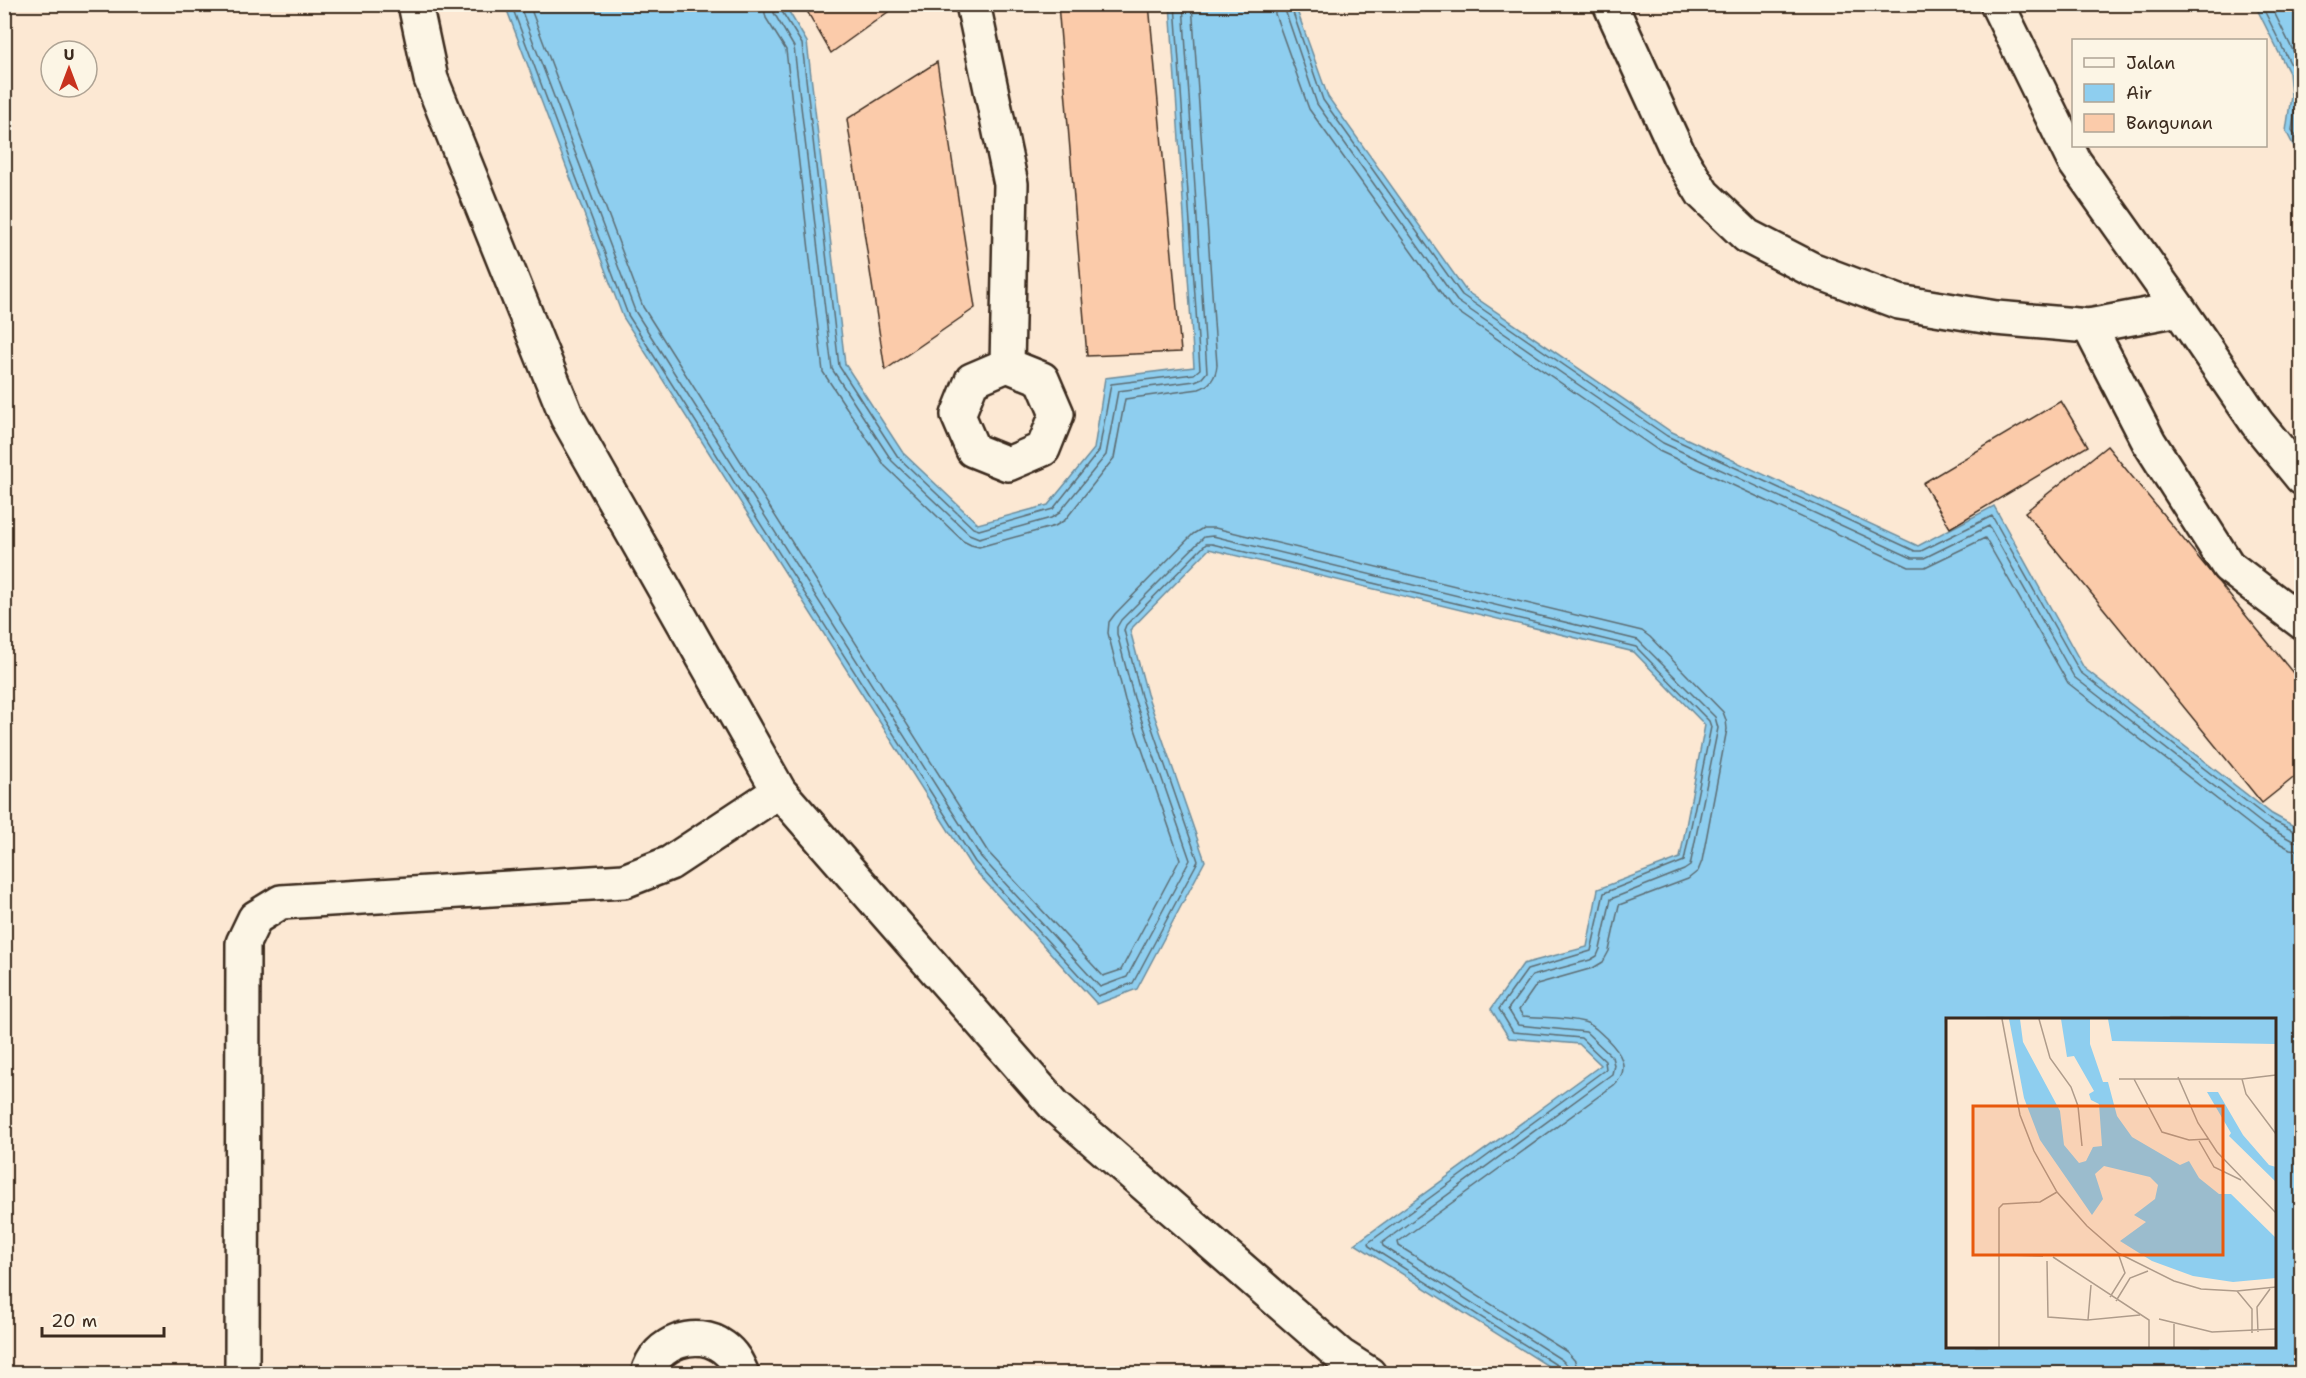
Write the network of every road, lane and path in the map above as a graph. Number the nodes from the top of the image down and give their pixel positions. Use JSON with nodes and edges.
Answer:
{"nodes":[{"id":1,"x":415,"y":4,"type":"edge"},
{"id":2,"x":973,"y":4,"type":"edge"},
{"id":3,"x":1610,"y":4,"type":"edge"},
{"id":4,"x":1997,"y":4,"type":"edge"},
{"id":5,"x":2179,"y":309,"type":"junction"},
{"id":6,"x":2089,"y":326,"type":"junction"},
{"id":7,"x":1007,"y":365,"type":"dead end"},
{"id":8,"x":2301,"y":478,"type":"edge"},
{"id":9,"x":2301,"y":622,"type":"edge"},
{"id":10,"x":779,"y":791,"type":"junction"},
{"id":11,"x":1344,"y":1365,"type":"edge"},
{"id":12,"x":242,"y":1374,"type":"edge"},
{"id":13,"x":648,"y":1374,"type":"edge"},
{"id":14,"x":742,"y":1374,"type":"edge"},
{"id":15,"x":1369,"y":1374,"type":"edge"}],
"edges":[{"from":1,"to":10,"type":"street"},
{"from":2,"to":7,"type":"street"},
{"from":3,"to":6,"type":"street"},
{"from":4,"to":5,"type":"street"},
{"from":5,"to":6,"type":"street"},
{"from":5,"to":8,"type":"street"},
{"from":6,"to":9,"type":"street"},
{"from":10,"to":11,"type":"street"},
{"from":10,"to":12,"type":"street"},
{"from":11,"to":15,"type":"street"},
{"from":13,"to":14,"type":"street"}]}
